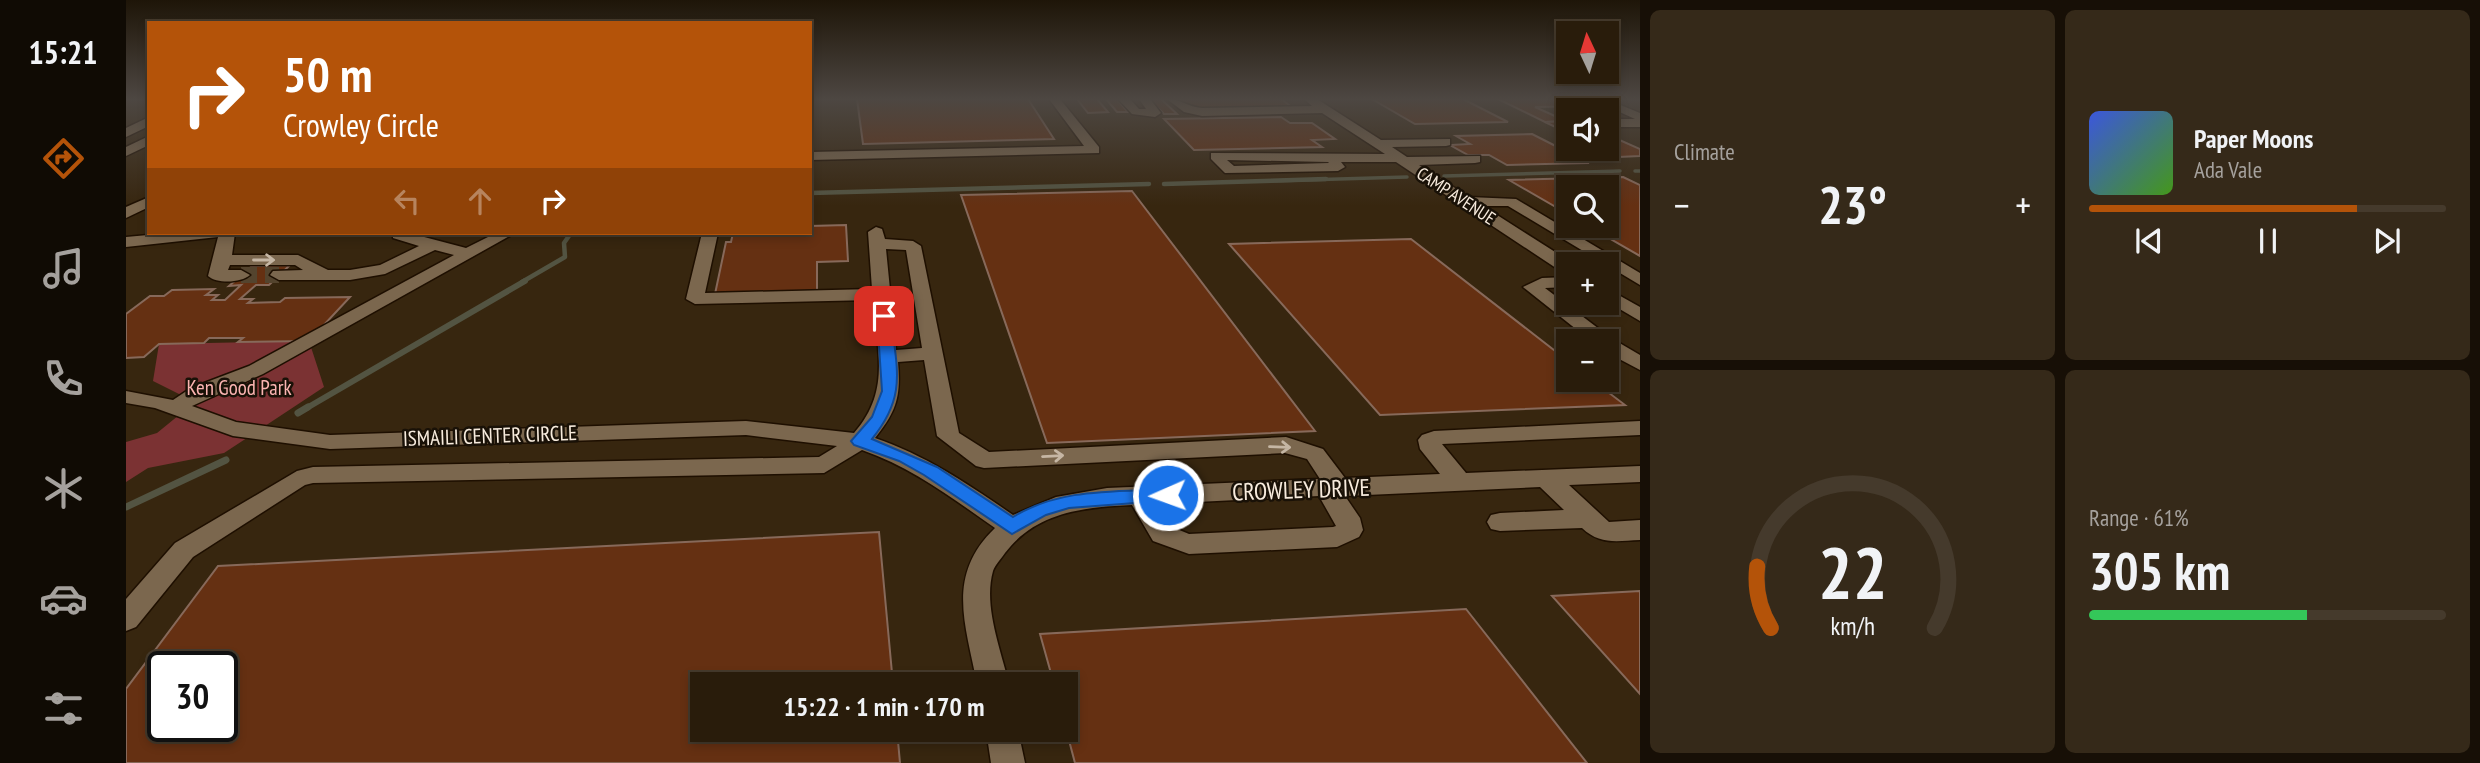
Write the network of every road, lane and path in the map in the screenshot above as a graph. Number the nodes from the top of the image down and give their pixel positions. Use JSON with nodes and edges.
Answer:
{"nodes":[{"id":1,"x":1082,"y":135,"type":"edge"},
{"id":2,"x":1363,"y":135,"type":"edge"},
{"id":3,"x":147,"y":141,"type":"edge"},
{"id":4,"x":1446,"y":142,"type":"dead end"},
{"id":5,"x":1404,"y":143,"type":"junction"},
{"id":6,"x":1377,"y":144,"type":"junction"},
{"id":7,"x":126,"y":152,"type":"edge"},
{"id":8,"x":812,"y":156,"type":"edge"},
{"id":9,"x":1401,"y":159,"type":"junction"},
{"id":10,"x":1475,"y":159,"type":"dead end"},
{"id":11,"x":1334,"y":160,"type":"junction"},
{"id":12,"x":1431,"y":160,"type":"junction"},
{"id":13,"x":1464,"y":201,"type":"junction"},
{"id":14,"x":147,"y":202,"type":"edge"},
{"id":15,"x":126,"y":213,"type":"edge"},
{"id":16,"x":147,"y":230,"type":"edge"},
{"id":17,"x":126,"y":231,"type":"edge"},
{"id":18,"x":195,"y":235,"type":"edge"},
{"id":19,"x":227,"y":235,"type":"edge"},
{"id":20,"x":399,"y":235,"type":"dead end"},
{"id":21,"x":503,"y":235,"type":"edge"},
{"id":22,"x":710,"y":235,"type":"edge"},
{"id":23,"x":126,"y":242,"type":"edge"},
{"id":24,"x":433,"y":245,"type":"junction"},
{"id":25,"x":468,"y":254,"type":"junction"},
{"id":26,"x":223,"y":260,"type":"junction"},
{"id":27,"x":1556,"y":260,"type":"edge"},
{"id":28,"x":241,"y":275,"type":"tunnel mouth"},
{"id":29,"x":279,"y":275,"type":"tunnel mouth"},
{"id":30,"x":325,"y":275,"type":"junction"},
{"id":31,"x":1634,"y":277,"type":"edge"},
{"id":32,"x":1556,"y":282,"type":"edge"},
{"id":33,"x":882,"y":294,"type":"junction"},
{"id":34,"x":1619,"y":301,"type":"edge"},
{"id":35,"x":1556,"y":305,"type":"edge"},
{"id":36,"x":1569,"y":315,"type":"edge"},
{"id":37,"x":1640,"y":315,"type":"edge"},
{"id":38,"x":1588,"y":329,"type":"edge"},
{"id":39,"x":1619,"y":352,"type":"edge"},
{"id":40,"x":933,"y":354,"type":"junction"},
{"id":41,"x":888,"y":356,"type":"junction"},
{"id":42,"x":1637,"y":364,"type":"edge"},
{"id":43,"x":126,"y":397,"type":"edge"},
{"id":44,"x":176,"y":407,"type":"junction"},
{"id":45,"x":1640,"y":428,"type":"edge"},
{"id":46,"x":860,"y":441,"type":"junction"},
{"id":47,"x":1640,"y":474,"type":"edge"},
{"id":48,"x":1547,"y":479,"type":"junction"},
{"id":49,"x":1461,"y":484,"type":"junction"},
{"id":50,"x":1334,"y":489,"type":"junction"},
{"id":51,"x":1142,"y":496,"type":"junction"},
{"id":52,"x":1588,"y":518,"type":"junction"},
{"id":53,"x":1500,"y":523,"type":"dead end"},
{"id":54,"x":1012,"y":527,"type":"junction"},
{"id":55,"x":1640,"y":530,"type":"edge"},
{"id":56,"x":126,"y":620,"type":"edge"},
{"id":57,"x":991,"y":672,"type":"edge"},
{"id":58,"x":1005,"y":742,"type":"edge"},
{"id":59,"x":1009,"y":763,"type":"edge"}],
"edges":[{"from":1,"to":8,"type":"street"},
{"from":2,"to":6,"type":"street","name":"CAMP AVENUE"},
{"from":3,"to":7,"type":"street"},
{"from":4,"to":5,"type":"street"},
{"from":5,"to":6,"type":"street"},
{"from":5,"to":12,"type":"street"},
{"from":6,"to":9,"type":"street","name":"CAMP AVENUE"},
{"from":9,"to":11,"type":"street"},
{"from":9,"to":12,"type":"street"},
{"from":9,"to":13,"type":"street","name":"CAMP AVENUE"},
{"from":10,"to":12,"type":"street"},
{"from":11,"to":11,"type":"street"},
{"from":13,"to":27,"type":"street","name":"CAMP AVENUE"},
{"from":13,"to":31,"type":"street"},
{"from":14,"to":15,"type":"street"},
{"from":16,"to":17,"type":"street"},
{"from":18,"to":23,"type":"street"},
{"from":19,"to":26,"type":"street"},
{"from":20,"to":24,"type":"street"},
{"from":21,"to":25,"type":"street"},
{"from":22,"to":33,"type":"street"},
{"from":24,"to":25,"type":"street"},
{"from":24,"to":30,"type":"street"},
{"from":25,"to":44,"type":"street"},
{"from":26,"to":28,"type":"street"},
{"from":26,"to":30,"type":"street","one_way":true},
{"from":29,"to":30,"type":"street"},
{"from":32,"to":35,"type":"street"},
{"from":33,"to":40,"type":"street"},
{"from":33,"to":41,"type":"street"},
{"from":34,"to":37,"type":"street"},
{"from":36,"to":38,"type":"street"},
{"from":39,"to":42,"type":"street"},
{"from":40,"to":41,"type":"street"},
{"from":40,"to":50,"type":"street","one_way":true},
{"from":41,"to":46,"type":"street"},
{"from":43,"to":44,"type":"street","name":"ISMAILI CENTER CIRCLE"},
{"from":44,"to":46,"type":"street","name":"ISMAILI CENTER CIRCLE"},
{"from":45,"to":49,"type":"street"},
{"from":46,"to":54,"type":"street","name":"ISMAILI CENTER CIRCLE"},
{"from":46,"to":56,"type":"street"},
{"from":47,"to":48,"type":"street","name":"CROWLEY DRIVE"},
{"from":48,"to":49,"type":"street","name":"CROWLEY DRIVE"},
{"from":48,"to":52,"type":"street"},
{"from":49,"to":50,"type":"street","name":"CROWLEY DRIVE"},
{"from":50,"to":51,"type":"street","name":"CROWLEY DRIVE"},
{"from":50,"to":51,"type":"street"},
{"from":51,"to":54,"type":"street","name":"CROWLEY DRIVE"},
{"from":52,"to":53,"type":"street"},
{"from":52,"to":55,"type":"street"},
{"from":54,"to":57,"type":"street","name":"CROWLEY DRIVE"},
{"from":58,"to":59,"type":"street"}]}
